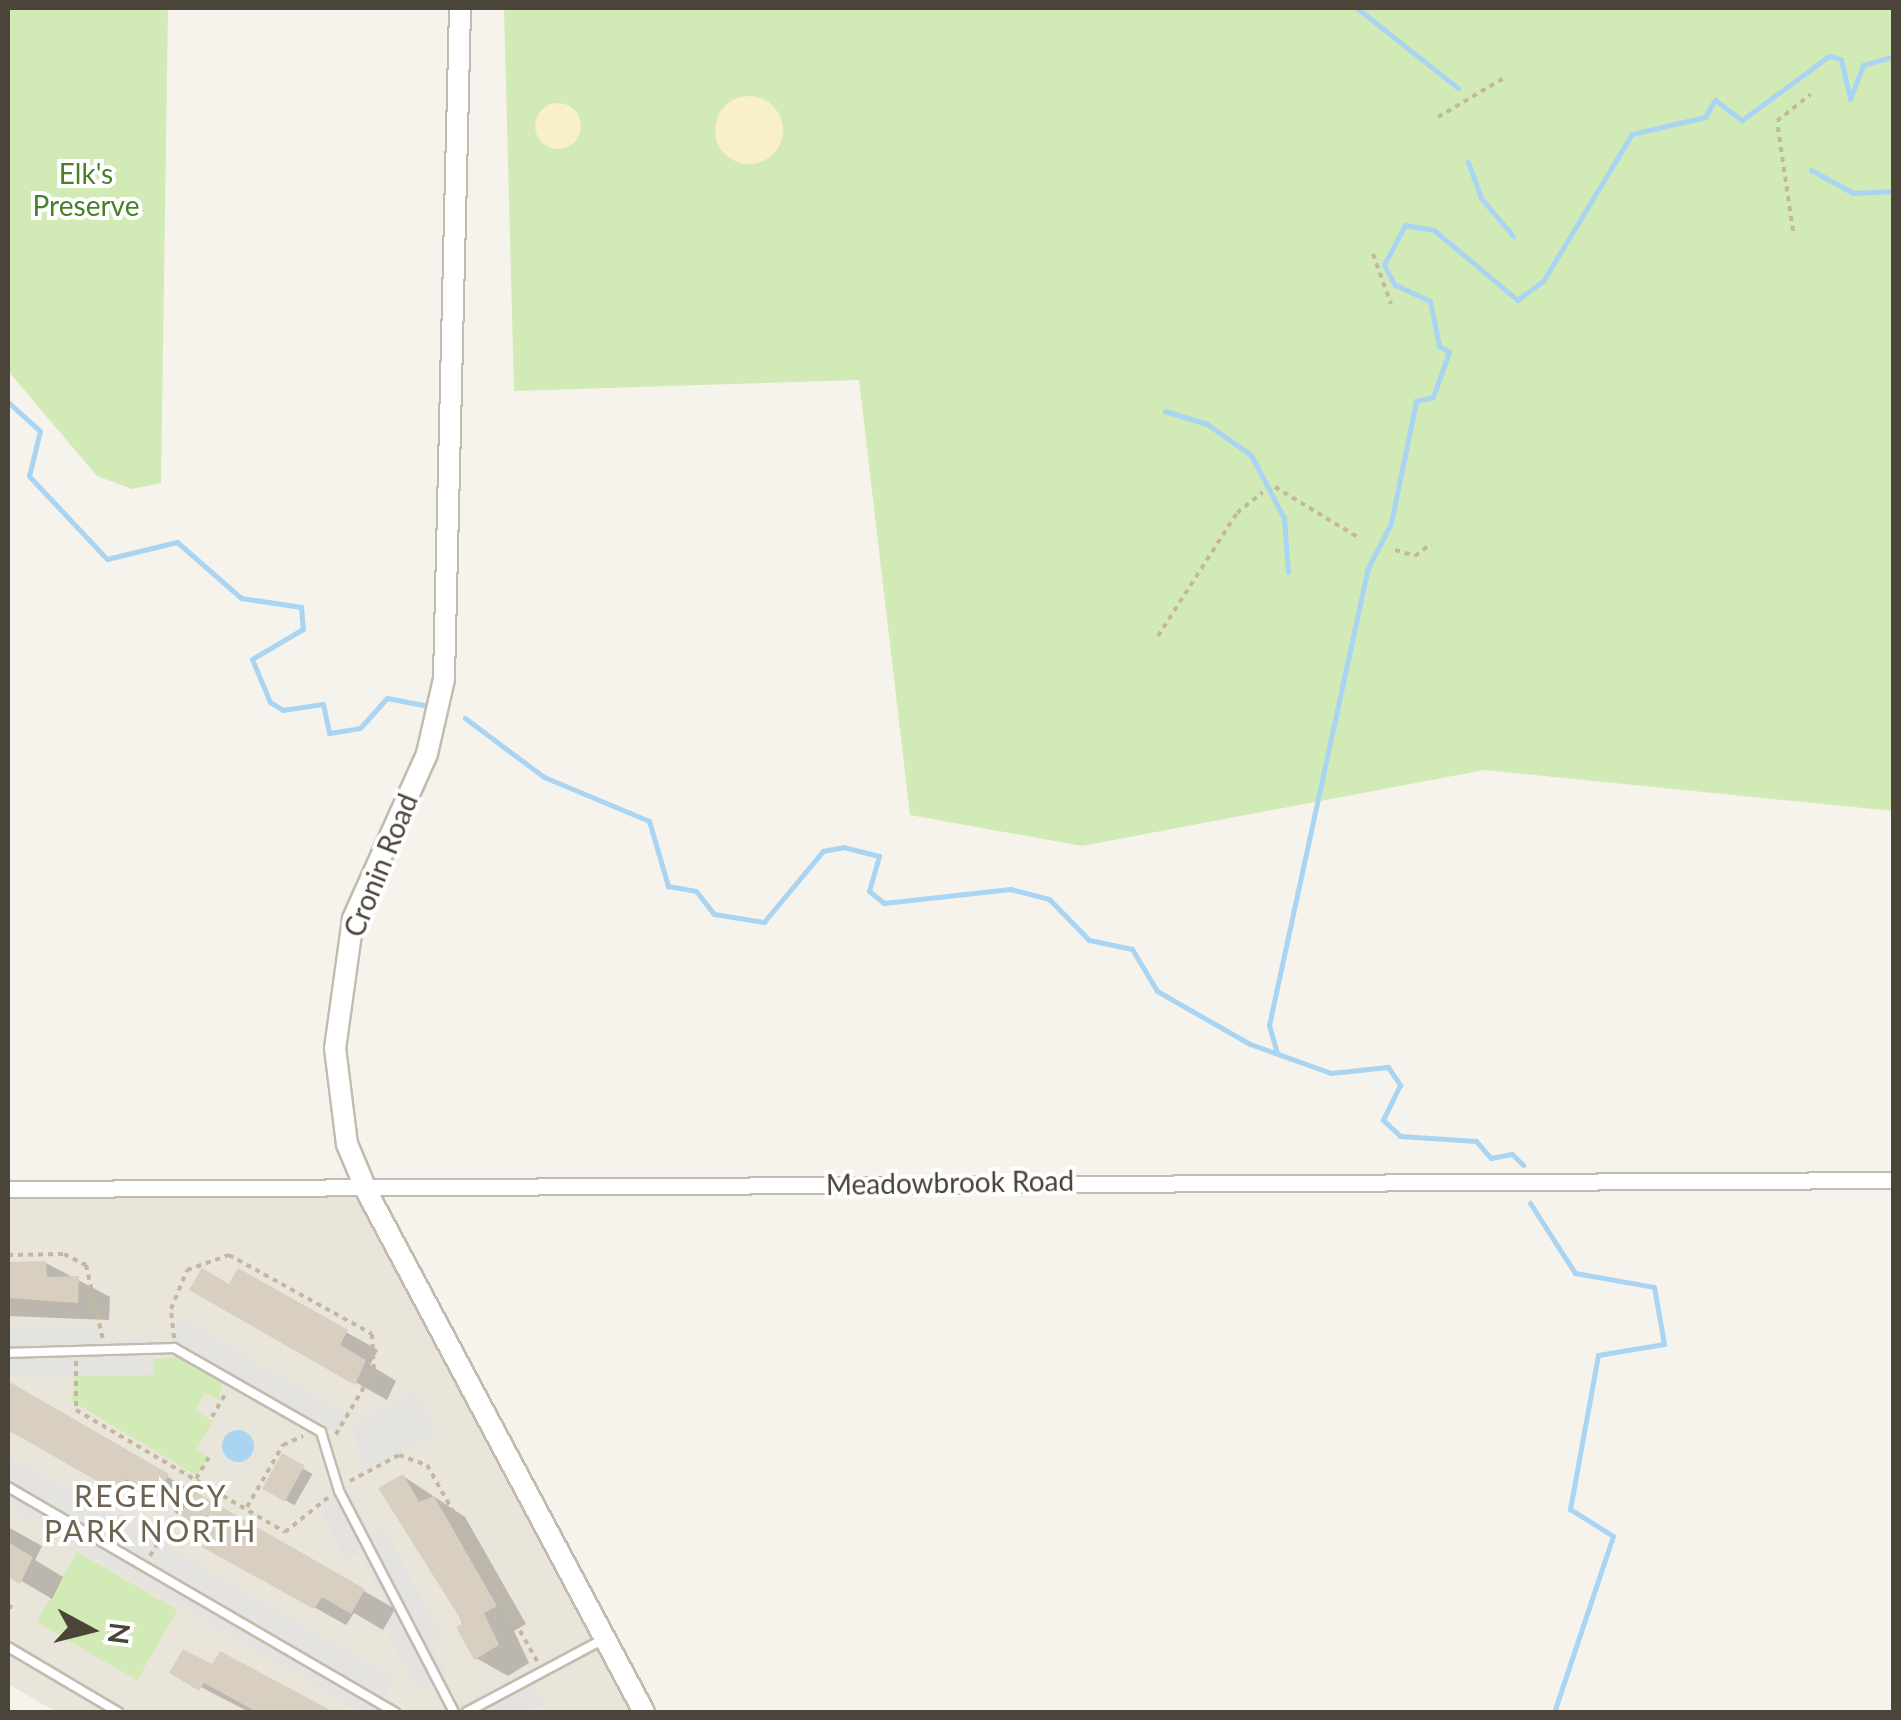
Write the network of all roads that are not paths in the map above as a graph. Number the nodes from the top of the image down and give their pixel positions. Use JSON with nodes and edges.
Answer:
{"nodes":[{"id":1,"x":460,"y":8,"type":"edge"},
{"id":2,"x":1894,"y":1180,"type":"edge"},
{"id":3,"x":8,"y":1189,"type":"edge"},
{"id":4,"x":368,"y":1194,"type":"junction"},
{"id":5,"x":8,"y":1353,"type":"edge"},
{"id":6,"x":8,"y":1487,"type":"edge"},
{"id":7,"x":605,"y":1638,"type":"junction"},
{"id":8,"x":8,"y":1646,"type":"edge"},
{"id":9,"x":118,"y":1712,"type":"edge"},
{"id":10,"x":395,"y":1712,"type":"edge"},
{"id":11,"x":454,"y":1712,"type":"edge"},
{"id":12,"x":467,"y":1712,"type":"edge"},
{"id":13,"x":644,"y":1712,"type":"edge"}],
"edges":[{"from":1,"to":4,"type":"street","name":"Cronin Road"},
{"from":2,"to":4,"type":"street","name":"Meadowbrook Road"},
{"from":3,"to":4,"type":"street","name":"Meadowbrook Road"},
{"from":4,"to":7,"type":"street","name":"Cronin Road"},
{"from":5,"to":11,"type":"lane"},
{"from":6,"to":10,"type":"lane"},
{"from":7,"to":12,"type":"lane"},
{"from":7,"to":13,"type":"street","name":"Cronin Road"},
{"from":8,"to":9,"type":"lane"}]}
